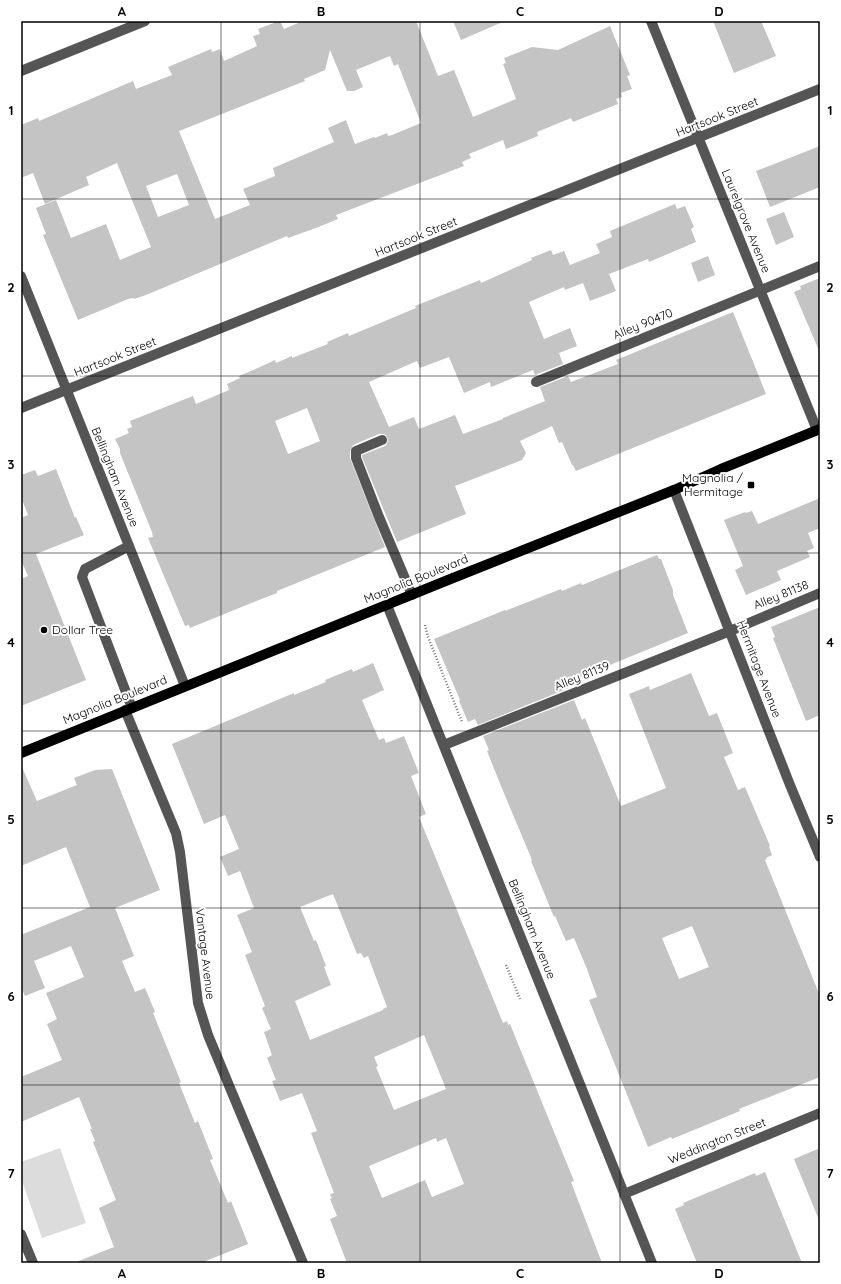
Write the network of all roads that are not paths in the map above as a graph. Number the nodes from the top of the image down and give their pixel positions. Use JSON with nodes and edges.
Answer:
{"nodes":[{"id":1,"x":145,"y":21,"type":"edge"},
{"id":2,"x":651,"y":21,"type":"edge"},
{"id":3,"x":21,"y":71,"type":"edge"},
{"id":4,"x":820,"y":89,"type":"edge"},
{"id":5,"x":698,"y":138,"type":"junction"},
{"id":6,"x":820,"y":266,"type":"edge"},
{"id":7,"x":21,"y":276,"type":"edge"},
{"id":8,"x":760,"y":291,"type":"junction"},
{"id":9,"x":536,"y":382,"type":"dead end"},
{"id":10,"x":66,"y":390,"type":"junction"},
{"id":11,"x":21,"y":408,"type":"edge"},
{"id":12,"x":818,"y":430,"type":"edge"},
{"id":13,"x":382,"y":440,"type":"dead end"},
{"id":14,"x":674,"y":490,"type":"junction"},
{"id":15,"x":129,"y":546,"type":"junction"},
{"id":16,"x":820,"y":593,"type":"edge"},
{"id":17,"x":412,"y":595,"type":"junction"},
{"id":18,"x":387,"y":605,"type":"junction"},
{"id":19,"x":730,"y":631,"type":"junction"},
{"id":20,"x":185,"y":686,"type":"junction"},
{"id":21,"x":128,"y":709,"type":"junction"},
{"id":22,"x":444,"y":745,"type":"junction"},
{"id":23,"x":21,"y":753,"type":"edge"},
{"id":24,"x":820,"y":857,"type":"edge"},
{"id":25,"x":820,"y":1113,"type":"edge"},
{"id":26,"x":624,"y":1194,"type":"junction"},
{"id":27,"x":21,"y":1234,"type":"edge"},
{"id":28,"x":33,"y":1263,"type":"edge"},
{"id":29,"x":304,"y":1263,"type":"edge"},
{"id":30,"x":652,"y":1263,"type":"edge"}],
"edges":[{"from":1,"to":3,"type":"street"},
{"from":2,"to":5,"type":"street","name":"Laurelgrove Avenue"},
{"from":4,"to":5,"type":"street","name":"Hartsook Street"},
{"from":5,"to":8,"type":"street","name":"Laurelgrove Avenue"},
{"from":5,"to":10,"type":"street","name":"Hartsook Street"},
{"from":6,"to":8,"type":"street","name":"Alley 90470"},
{"from":7,"to":10,"type":"street","name":"Bellingham Avenue"},
{"from":8,"to":9,"type":"street","name":"Alley 90470"},
{"from":8,"to":12,"type":"street","name":"Laurelgrove Avenue"},
{"from":10,"to":11,"type":"street","name":"Hartsook Street"},
{"from":10,"to":15,"type":"street","name":"Bellingham Avenue"},
{"from":12,"to":14,"type":"main road","name":"Magnolia Boulevard"},
{"from":13,"to":17,"type":"street"},
{"from":14,"to":17,"type":"main road","name":"Magnolia Boulevard"},
{"from":14,"to":19,"type":"street","name":"Hermitage Avenue"},
{"from":15,"to":20,"type":"street","name":"Bellingham Avenue"},
{"from":15,"to":21,"type":"street","name":"Vantage Avenue"},
{"from":16,"to":19,"type":"street","name":"Alley 81138"},
{"from":17,"to":18,"type":"main road","name":"Magnolia Boulevard"},
{"from":18,"to":20,"type":"main road","name":"Magnolia Boulevard"},
{"from":18,"to":22,"type":"street","name":"Bellingham Avenue"},
{"from":19,"to":22,"type":"street","name":"Alley 81139"},
{"from":19,"to":24,"type":"street","name":"Hermitage Avenue"},
{"from":20,"to":21,"type":"main road","name":"Magnolia Boulevard"},
{"from":21,"to":23,"type":"main road","name":"Magnolia Boulevard"},
{"from":21,"to":29,"type":"street","name":"Vantage Avenue"},
{"from":22,"to":26,"type":"street","name":"Bellingham Avenue"},
{"from":25,"to":26,"type":"street","name":"Weddington Street"},
{"from":26,"to":30,"type":"street","name":"Bellingham Avenue"},
{"from":27,"to":28,"type":"street"}]}
